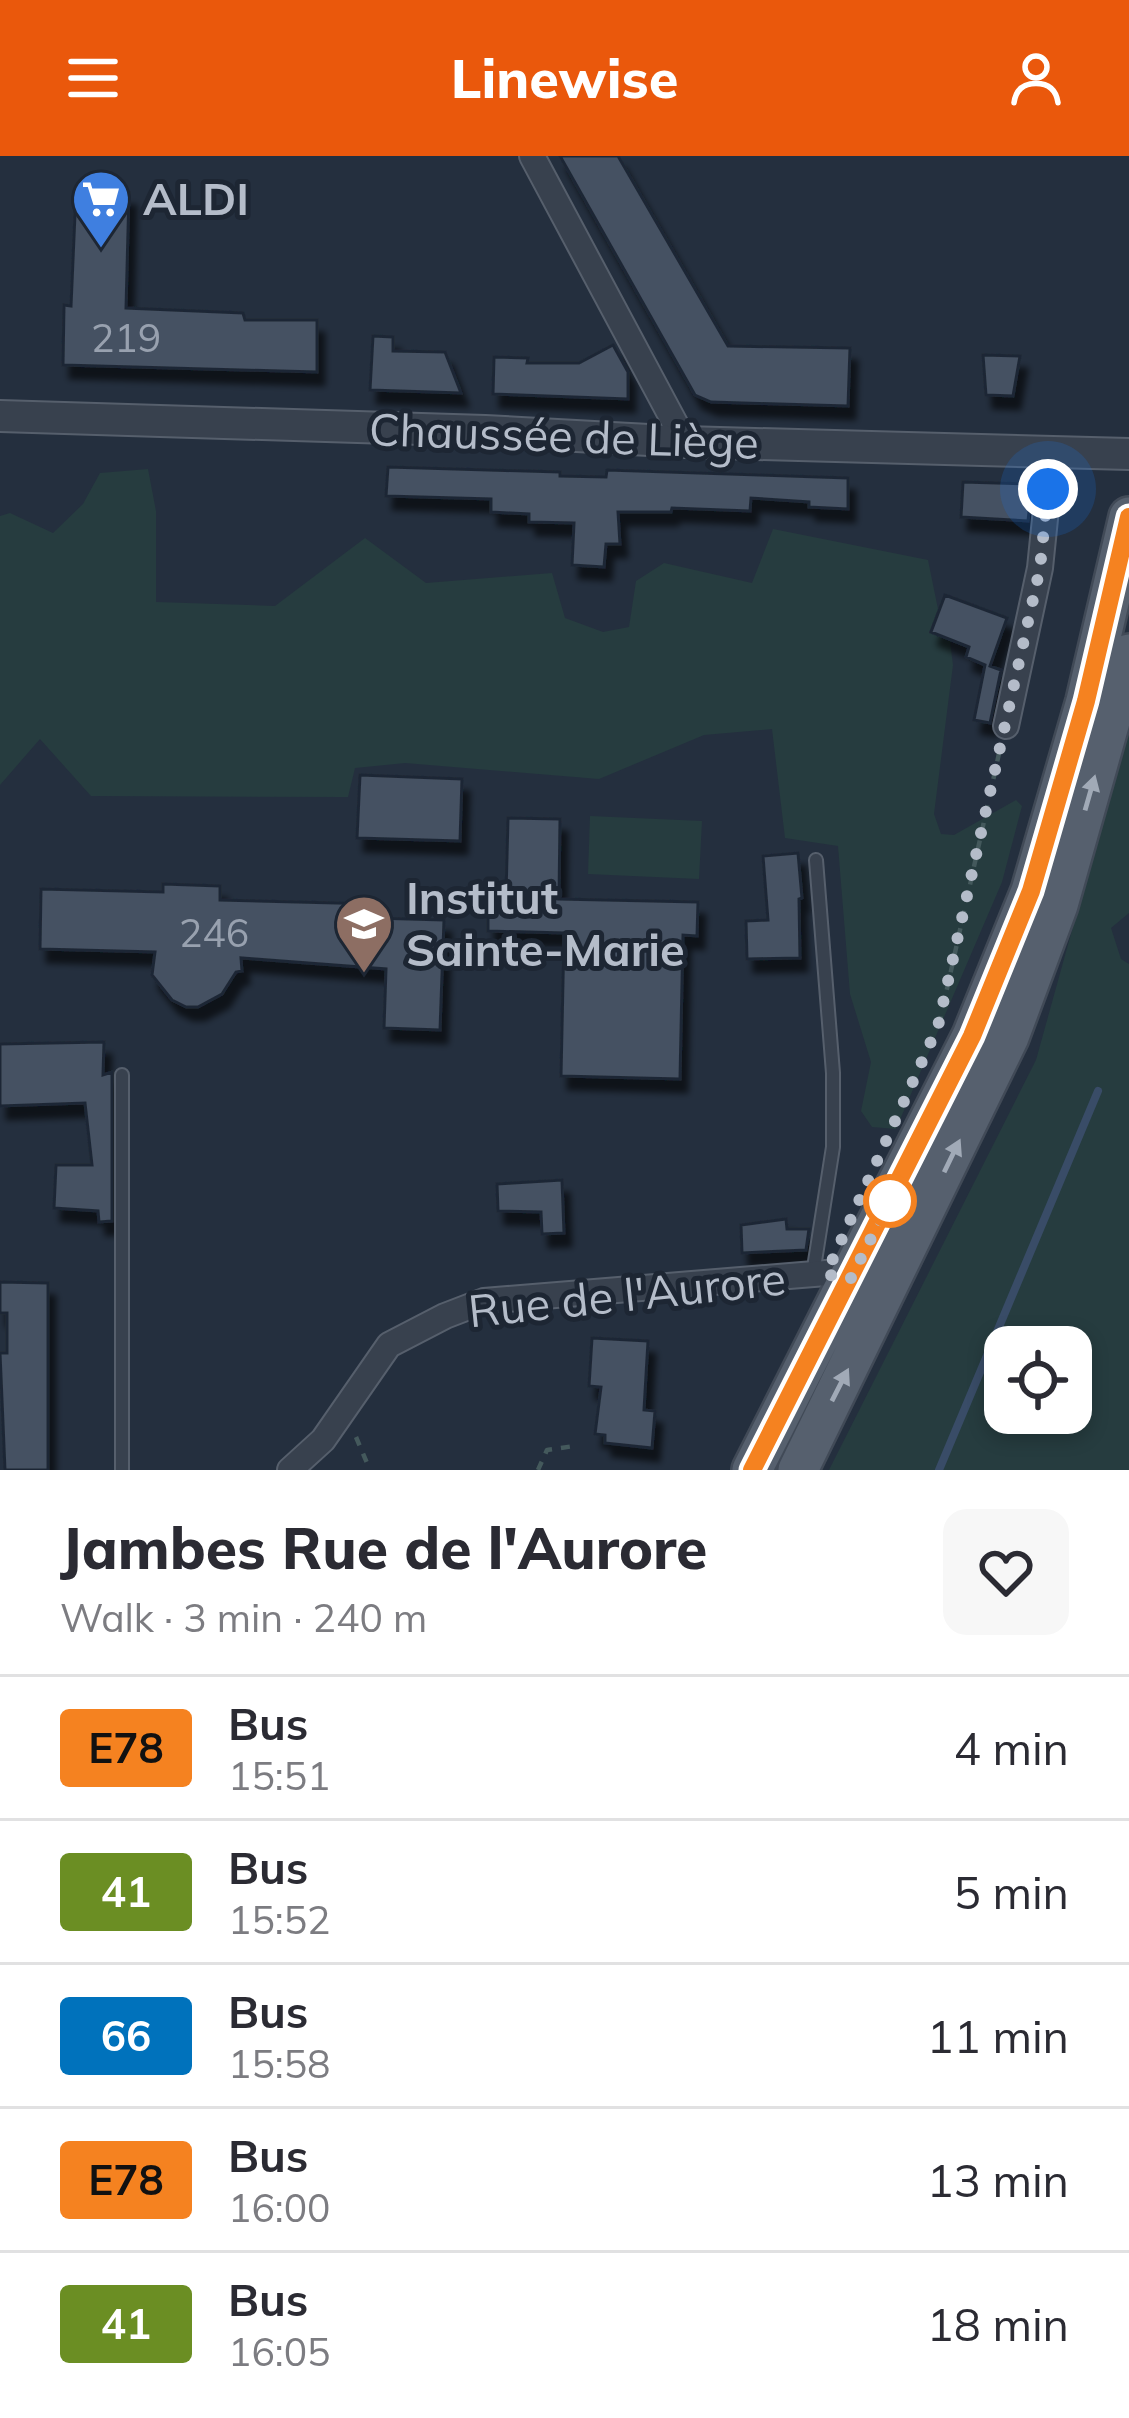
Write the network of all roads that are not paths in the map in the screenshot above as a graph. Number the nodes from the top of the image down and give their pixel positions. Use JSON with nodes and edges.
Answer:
{"nodes":[{"id":1,"x":532,"y":156,"type":"edge"},
{"id":2,"x":0,"y":416,"type":"edge"},
{"id":3,"x":685,"y":442,"type":"junction"},
{"id":4,"x":1052,"y":450,"type":"junction"},
{"id":5,"x":1129,"y":454,"type":"edge"},
{"id":6,"x":1129,"y":517,"type":"edge"},
{"id":7,"x":1129,"y":654,"type":"edge"},
{"id":8,"x":1006,"y":726,"type":"road end"},
{"id":9,"x":816,"y":860,"type":"dead end"},
{"id":10,"x":122,"y":1076,"type":"dead end"},
{"id":11,"x":848,"y":1285,"type":"junction"},
{"id":12,"x":122,"y":1470,"type":"edge"},
{"id":13,"x":290,"y":1470,"type":"edge"},
{"id":14,"x":752,"y":1470,"type":"edge"},
{"id":15,"x":798,"y":1470,"type":"edge"}],
"edges":[{"from":1,"to":3,"type":"street"},
{"from":2,"to":3,"type":"street","name":"Chaussée de Liège"},
{"from":3,"to":4,"type":"street","name":"Chaussée de Liège"},
{"from":4,"to":5,"type":"street","name":"Chaussée de Liège"},
{"from":4,"to":8,"type":"street"},
{"from":6,"to":11,"type":"main road"},
{"from":11,"to":7,"type":"main road","one_way":true},
{"from":9,"to":11,"type":"lane"},
{"from":10,"to":12,"type":"lane"},
{"from":11,"to":13,"type":"street","name":"Rue de l'Aurore"},
{"from":11,"to":14,"type":"main road"},
{"from":15,"to":11,"type":"main road","one_way":true}]}
